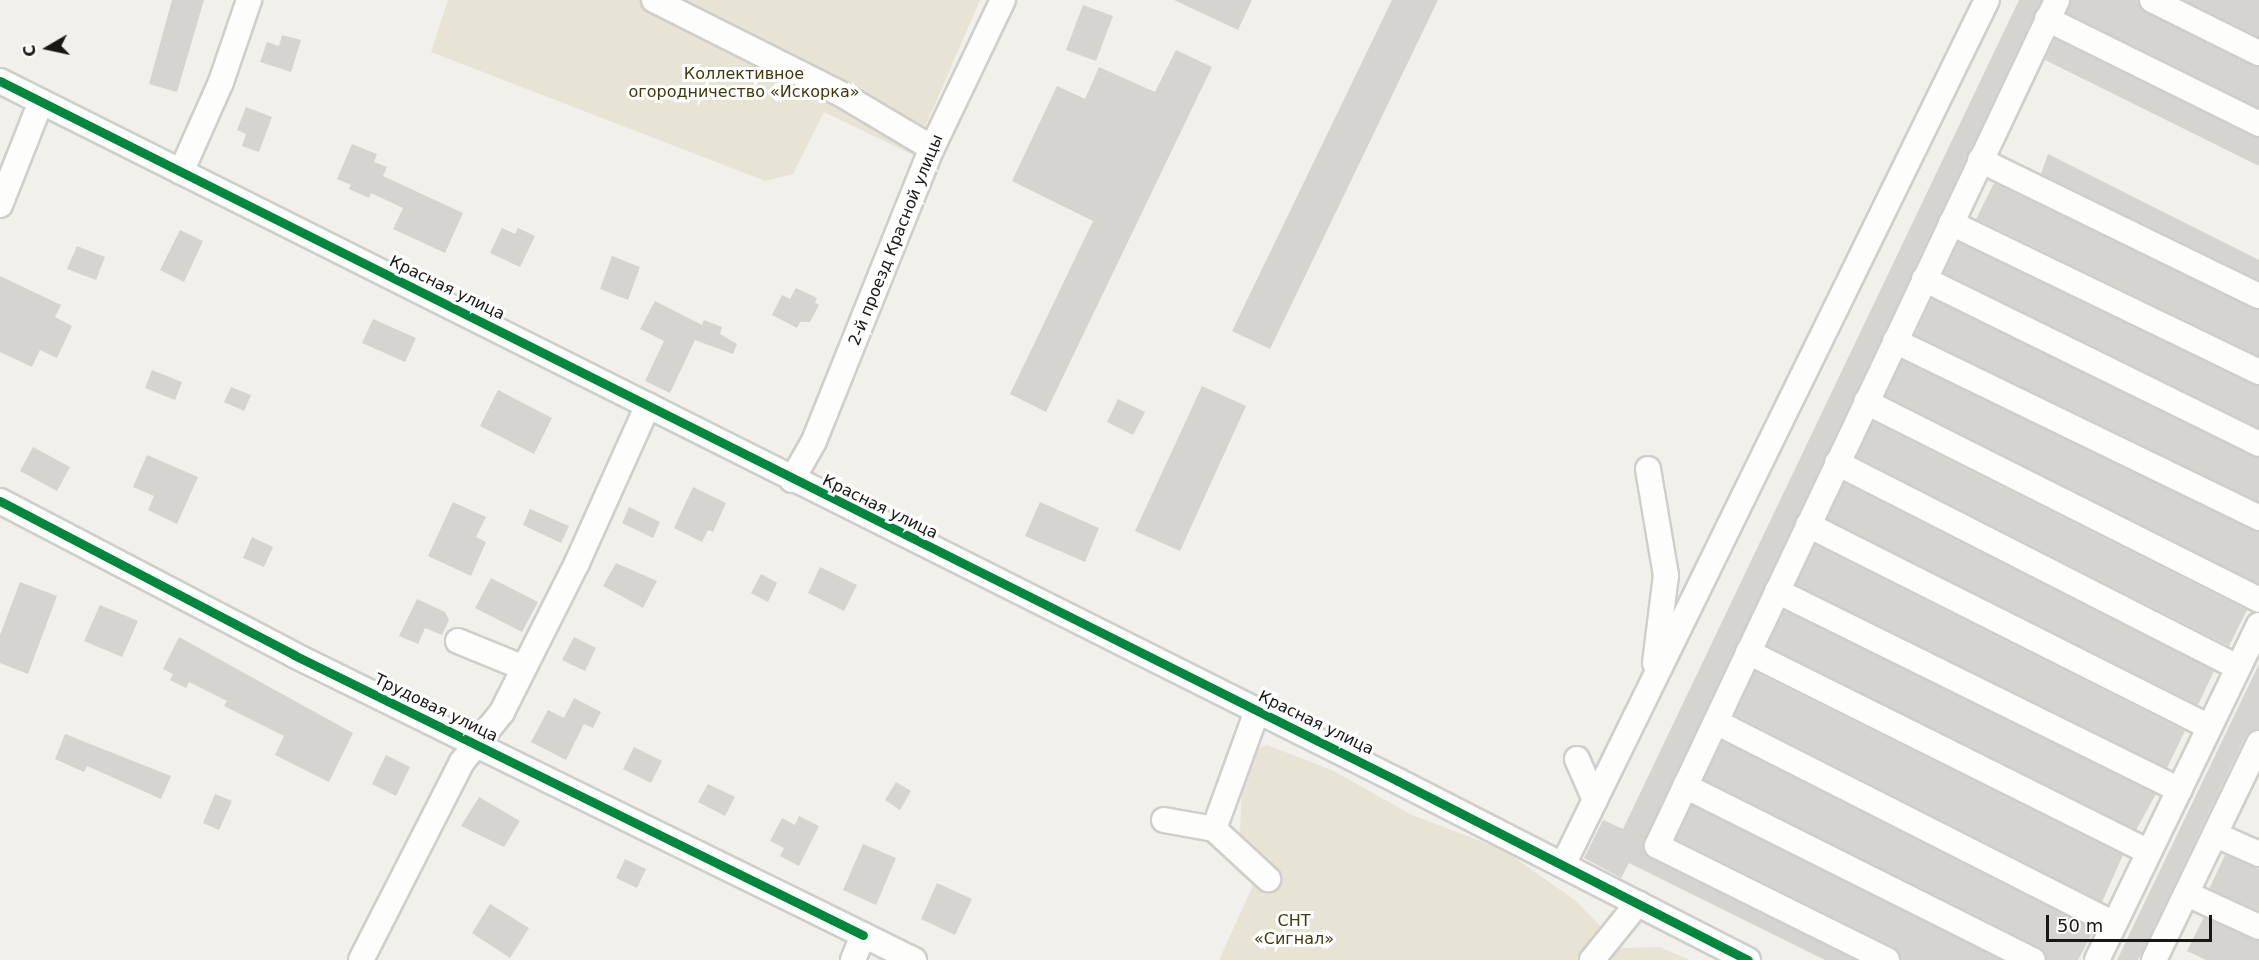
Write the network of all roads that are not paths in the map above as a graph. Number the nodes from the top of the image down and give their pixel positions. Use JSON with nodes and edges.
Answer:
{"nodes":[{"id":1,"x":249,"y":0,"type":"edge"},
{"id":2,"x":654,"y":0,"type":"edge"},
{"id":3,"x":1003,"y":0,"type":"edge"},
{"id":4,"x":1987,"y":0,"type":"edge"},
{"id":5,"x":2152,"y":0,"type":"edge"},
{"id":6,"x":2052,"y":10,"type":"edge"},
{"id":7,"x":2259,"y":53,"type":"edge"},
{"id":8,"x":0,"y":81,"type":"edge"},
{"id":9,"x":40,"y":104,"type":"junction"},
{"id":10,"x":2259,"y":124,"type":"edge"},
{"id":11,"x":932,"y":148,"type":"junction"},
{"id":12,"x":1980,"y":160,"type":"junction"},
{"id":13,"x":181,"y":172,"type":"junction"},
{"id":14,"x":0,"y":205,"type":"edge"},
{"id":15,"x":1951,"y":223,"type":"junction"},
{"id":16,"x":1924,"y":279,"type":"junction"},
{"id":17,"x":2259,"y":296,"type":"edge"},
{"id":18,"x":1895,"y":341,"type":"junction"},
{"id":19,"x":2259,"y":372,"type":"edge"},
{"id":20,"x":1866,"y":402,"type":"junction"},
{"id":21,"x":648,"y":405,"type":"junction"},
{"id":22,"x":2259,"y":444,"type":"edge"},
{"id":23,"x":1837,"y":463,"type":"junction"},
{"id":24,"x":1648,"y":469,"type":"dead end"},
{"id":25,"x":792,"y":480,"type":"junction"},
{"id":26,"x":0,"y":501,"type":"edge"},
{"id":27,"x":2259,"y":518,"type":"edge"},
{"id":28,"x":1808,"y":525,"type":"junction"},
{"id":29,"x":1777,"y":591,"type":"junction"},
{"id":30,"x":2259,"y":600,"type":"edge"},
{"id":31,"x":2259,"y":625,"type":"edge"},
{"id":32,"x":458,"y":641,"type":"dead end"},
{"id":33,"x":1748,"y":652,"type":"junction"},
{"id":34,"x":2238,"y":667,"type":"junction"},
{"id":35,"x":524,"y":668,"type":"junction"},
{"id":36,"x":1653,"y":682,"type":"junction"},
{"id":37,"x":1257,"y":711,"type":"junction"},
{"id":38,"x":1716,"y":722,"type":"junction"},
{"id":39,"x":2209,"y":727,"type":"junction"},
{"id":40,"x":2259,"y":743,"type":"edge"},
{"id":41,"x":478,"y":746,"type":"junction"},
{"id":42,"x":1577,"y":759,"type":"dead end"},
{"id":43,"x":2249,"y":783,"type":"edge"},
{"id":44,"x":1685,"y":786,"type":"junction"},
{"id":45,"x":2179,"y":790,"type":"junction"},
{"id":46,"x":1594,"y":800,"type":"junction"},
{"id":47,"x":1164,"y":820,"type":"dead end"},
{"id":48,"x":1214,"y":830,"type":"junction"},
{"id":49,"x":2216,"y":836,"type":"junction"},
{"id":50,"x":2149,"y":852,"type":"junction"},
{"id":51,"x":2259,"y":854,"type":"edge"},
{"id":52,"x":1564,"y":862,"type":"junction"},
{"id":53,"x":1268,"y":879,"type":"dead end"},
{"id":54,"x":2187,"y":894,"type":"junction"},
{"id":55,"x":1638,"y":903,"type":"junction"},
{"id":56,"x":2114,"y":924,"type":"junction"},
{"id":57,"x":2259,"y":927,"type":"edge"},
{"id":58,"x":863,"y":935,"type":"junction"},
{"id":59,"x":2163,"y":957,"type":"edge"},
{"id":60,"x":361,"y":960,"type":"edge"},
{"id":61,"x":853,"y":960,"type":"edge"},
{"id":62,"x":914,"y":960,"type":"edge"},
{"id":63,"x":1592,"y":960,"type":"edge"},
{"id":64,"x":1748,"y":960,"type":"edge"},
{"id":65,"x":1887,"y":960,"type":"edge"},
{"id":66,"x":2033,"y":960,"type":"edge"},
{"id":67,"x":2097,"y":960,"type":"edge"}],
"edges":[{"from":1,"to":13,"type":"street"},
{"from":2,"to":11,"type":"street"},
{"from":3,"to":11,"type":"street","name":"2-й проезд Красной улицы"},
{"from":4,"to":36,"type":"street"},
{"from":5,"to":7,"type":"street"},
{"from":6,"to":10,"type":"street"},
{"from":6,"to":12,"type":"street"},
{"from":8,"to":9,"type":"street","name":"Красная улица"},
{"from":9,"to":13,"type":"street","name":"Красная улица"},
{"from":9,"to":14,"type":"street"},
{"from":11,"to":25,"type":"street","name":"2-й проезд Красной улицы"},
{"from":12,"to":15,"type":"street"},
{"from":12,"to":17,"type":"street"},
{"from":13,"to":21,"type":"street","name":"Красная улица"},
{"from":15,"to":16,"type":"street"},
{"from":15,"to":19,"type":"street"},
{"from":16,"to":18,"type":"street"},
{"from":16,"to":22,"type":"street"},
{"from":18,"to":20,"type":"street"},
{"from":18,"to":27,"type":"street"},
{"from":20,"to":23,"type":"street"},
{"from":20,"to":30,"type":"street"},
{"from":21,"to":25,"type":"street","name":"Красная улица"},
{"from":21,"to":35,"type":"street"},
{"from":23,"to":28,"type":"street"},
{"from":23,"to":34,"type":"street"},
{"from":24,"to":36,"type":"street"},
{"from":25,"to":37,"type":"street","name":"Красная улица"},
{"from":26,"to":41,"type":"street","name":"Трудовая улица"},
{"from":28,"to":29,"type":"street"},
{"from":28,"to":39,"type":"street"},
{"from":29,"to":33,"type":"street"},
{"from":29,"to":45,"type":"street"},
{"from":31,"to":34,"type":"street"},
{"from":32,"to":35,"type":"street"},
{"from":33,"to":38,"type":"street"},
{"from":33,"to":50,"type":"street"},
{"from":34,"to":39,"type":"street"},
{"from":35,"to":41,"type":"street"},
{"from":36,"to":46,"type":"street"},
{"from":37,"to":48,"type":"street"},
{"from":37,"to":52,"type":"street","name":"Красная улица"},
{"from":38,"to":44,"type":"street"},
{"from":38,"to":56,"type":"street"},
{"from":39,"to":45,"type":"street"},
{"from":40,"to":43,"type":"street"},
{"from":41,"to":58,"type":"street","name":"Трудовая улица"},
{"from":41,"to":60,"type":"street"},
{"from":42,"to":46,"type":"street"},
{"from":43,"to":49,"type":"street"},
{"from":44,"to":65,"type":"street"},
{"from":44,"to":66,"type":"street"},
{"from":45,"to":50,"type":"street"},
{"from":46,"to":52,"type":"street"},
{"from":47,"to":48,"type":"street"},
{"from":48,"to":53,"type":"street"},
{"from":49,"to":51,"type":"street"},
{"from":49,"to":54,"type":"street"},
{"from":50,"to":56,"type":"street"},
{"from":52,"to":55,"type":"street","name":"Красная улица"},
{"from":54,"to":57,"type":"street"},
{"from":54,"to":59,"type":"street"},
{"from":55,"to":63,"type":"street"},
{"from":55,"to":64,"type":"street","name":"Красная улица"},
{"from":56,"to":67,"type":"street"},
{"from":58,"to":61,"type":"street"},
{"from":58,"to":62,"type":"street","name":"Трудовая улица"}]}
